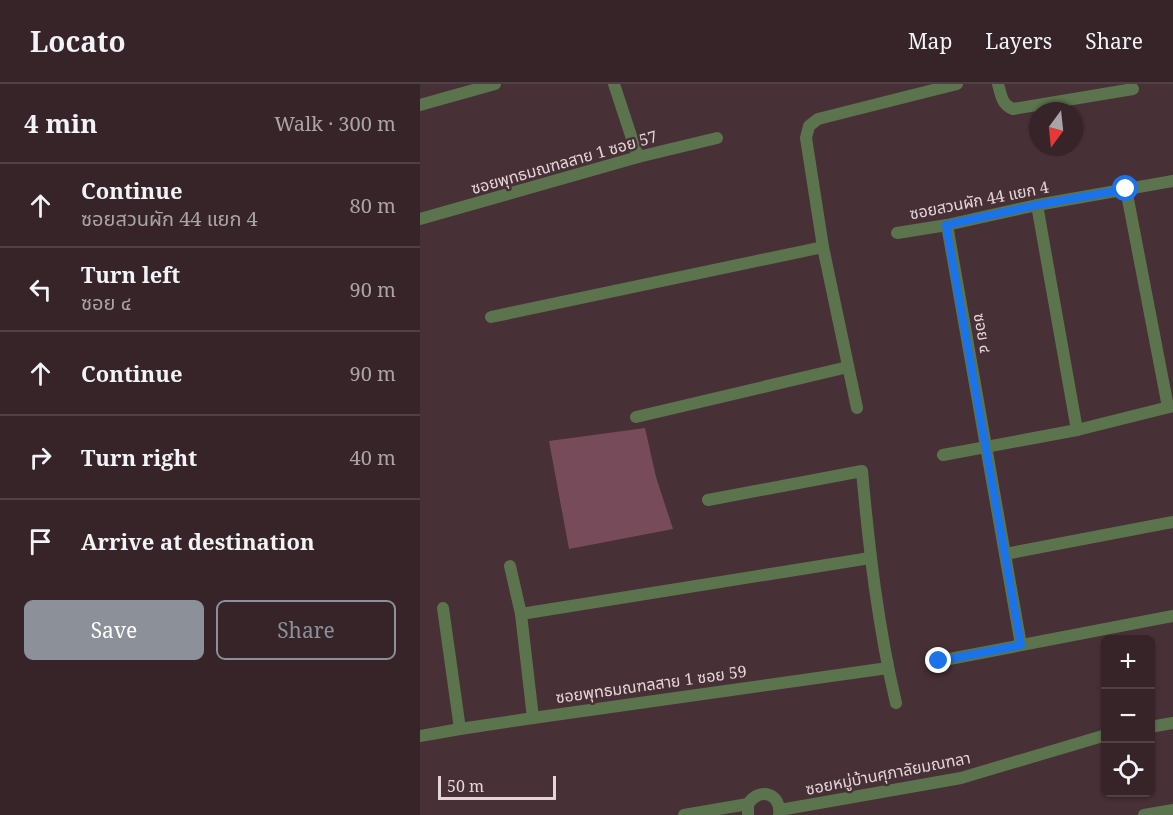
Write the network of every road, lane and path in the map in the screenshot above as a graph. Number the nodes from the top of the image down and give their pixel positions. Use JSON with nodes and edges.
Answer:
{"nodes":[{"id":1,"x":495,"y":84,"type":"edge"},
{"id":2,"x":614,"y":84,"type":"edge"},
{"id":3,"x":957,"y":84,"type":"edge"},
{"id":4,"x":998,"y":84,"type":"edge"},
{"id":5,"x":1133,"y":89,"type":"dead end"},
{"id":6,"x":420,"y":105,"type":"edge"},
{"id":7,"x":717,"y":138,"type":"dead end"},
{"id":8,"x":638,"y":157,"type":"junction"},
{"id":9,"x":1173,"y":181,"type":"edge"},
{"id":10,"x":1126,"y":189,"type":"junction"},
{"id":11,"x":1037,"y":205,"type":"junction"},
{"id":12,"x":420,"y":219,"type":"edge"},
{"id":13,"x":946,"y":225,"type":"junction"},
{"id":14,"x":897,"y":233,"type":"dead end"},
{"id":15,"x":823,"y":247,"type":"junction"},
{"id":16,"x":491,"y":317,"type":"dead end"},
{"id":17,"x":848,"y":367,"type":"junction"},
{"id":18,"x":1171,"y":407,"type":"edge"},
{"id":19,"x":857,"y":408,"type":"dead end"},
{"id":20,"x":636,"y":417,"type":"dead end"},
{"id":21,"x":1077,"y":430,"type":"junction"},
{"id":22,"x":986,"y":446,"type":"junction"},
{"id":23,"x":943,"y":455,"type":"dead end"},
{"id":24,"x":708,"y":500,"type":"dead end"},
{"id":25,"x":1173,"y":522,"type":"edge"},
{"id":26,"x":1005,"y":554,"type":"junction"},
{"id":27,"x":870,"y":558,"type":"junction"},
{"id":28,"x":510,"y":566,"type":"dead end"},
{"id":29,"x":443,"y":608,"type":"dead end"},
{"id":30,"x":521,"y":614,"type":"junction"},
{"id":31,"x":1173,"y":616,"type":"edge"},
{"id":32,"x":1021,"y":645,"type":"junction"},
{"id":33,"x":939,"y":661,"type":"dead end"},
{"id":34,"x":888,"y":668,"type":"junction"},
{"id":35,"x":896,"y":704,"type":"dead end"},
{"id":36,"x":533,"y":717,"type":"junction"},
{"id":37,"x":1173,"y":723,"type":"edge"},
{"id":38,"x":1155,"y":726,"type":"edge"},
{"id":39,"x":460,"y":729,"type":"junction"},
{"id":40,"x":420,"y":736,"type":"edge"},
{"id":41,"x":1101,"y":736,"type":"edge"},
{"id":42,"x":748,"y":809,"type":"edge"},
{"id":43,"x":1173,"y":810,"type":"edge"},
{"id":44,"x":779,"y":813,"type":"edge"},
{"id":45,"x":684,"y":815,"type":"edge"},
{"id":46,"x":1144,"y":815,"type":"edge"}],
"edges":[{"from":1,"to":6,"type":"street"},
{"from":2,"to":8,"type":"street"},
{"from":3,"to":15,"type":"street"},
{"from":4,"to":5,"type":"street"},
{"from":7,"to":8,"type":"street","name":"ซอยพุทธมณฑลสาย 1 ซอย 57"},
{"from":8,"to":12,"type":"street","name":"ซอยพุทธมณฑลสาย 1 ซอย 57"},
{"from":9,"to":10,"type":"street","name":"ซอยสวนผัก 44 แยก 4"},
{"from":10,"to":11,"type":"street","name":"ซอยสวนผัก 44 แยก 4"},
{"from":10,"to":18,"type":"street"},
{"from":11,"to":13,"type":"street","name":"ซอยสวนผัก 44 แยก 4"},
{"from":11,"to":21,"type":"street"},
{"from":13,"to":14,"type":"street","name":"ซอยสวนผัก 44 แยก 4"},
{"from":13,"to":22,"type":"street","name":"ซอย ๔"},
{"from":15,"to":16,"type":"street"},
{"from":15,"to":17,"type":"street"},
{"from":17,"to":19,"type":"street"},
{"from":17,"to":20,"type":"street"},
{"from":18,"to":21,"type":"street"},
{"from":21,"to":22,"type":"street"},
{"from":22,"to":23,"type":"street"},
{"from":22,"to":26,"type":"street","name":"ซอย ๔"},
{"from":24,"to":27,"type":"street"},
{"from":25,"to":26,"type":"street"},
{"from":26,"to":32,"type":"street","name":"ซอย ๔"},
{"from":27,"to":30,"type":"street"},
{"from":27,"to":34,"type":"street"},
{"from":28,"to":30,"type":"street"},
{"from":29,"to":39,"type":"street"},
{"from":30,"to":36,"type":"street"},
{"from":31,"to":32,"type":"street"},
{"from":32,"to":33,"type":"street"},
{"from":34,"to":35,"type":"street"},
{"from":34,"to":36,"type":"street","name":"ซอยพุทธมณฑลสาย 1 ซอย 59"},
{"from":36,"to":39,"type":"street","name":"ซอยพุทธมณฑลสาย 1 ซอย 59"},
{"from":37,"to":38,"type":"street"},
{"from":39,"to":40,"type":"street","name":"ซอยพุทธมณฑลสาย 1 ซอย 59"},
{"from":41,"to":44,"type":"street","name":"ซอยหมู่บ้านศุภาลัยมณฑลา"},
{"from":42,"to":44,"type":"street","name":"ซอยหมู่บ้านศุภาลัยมณฑลา"},
{"from":42,"to":45,"type":"street","name":"ซอยหมู่บ้านศุภาลัยมณฑลา"},
{"from":43,"to":46,"type":"street"}]}
